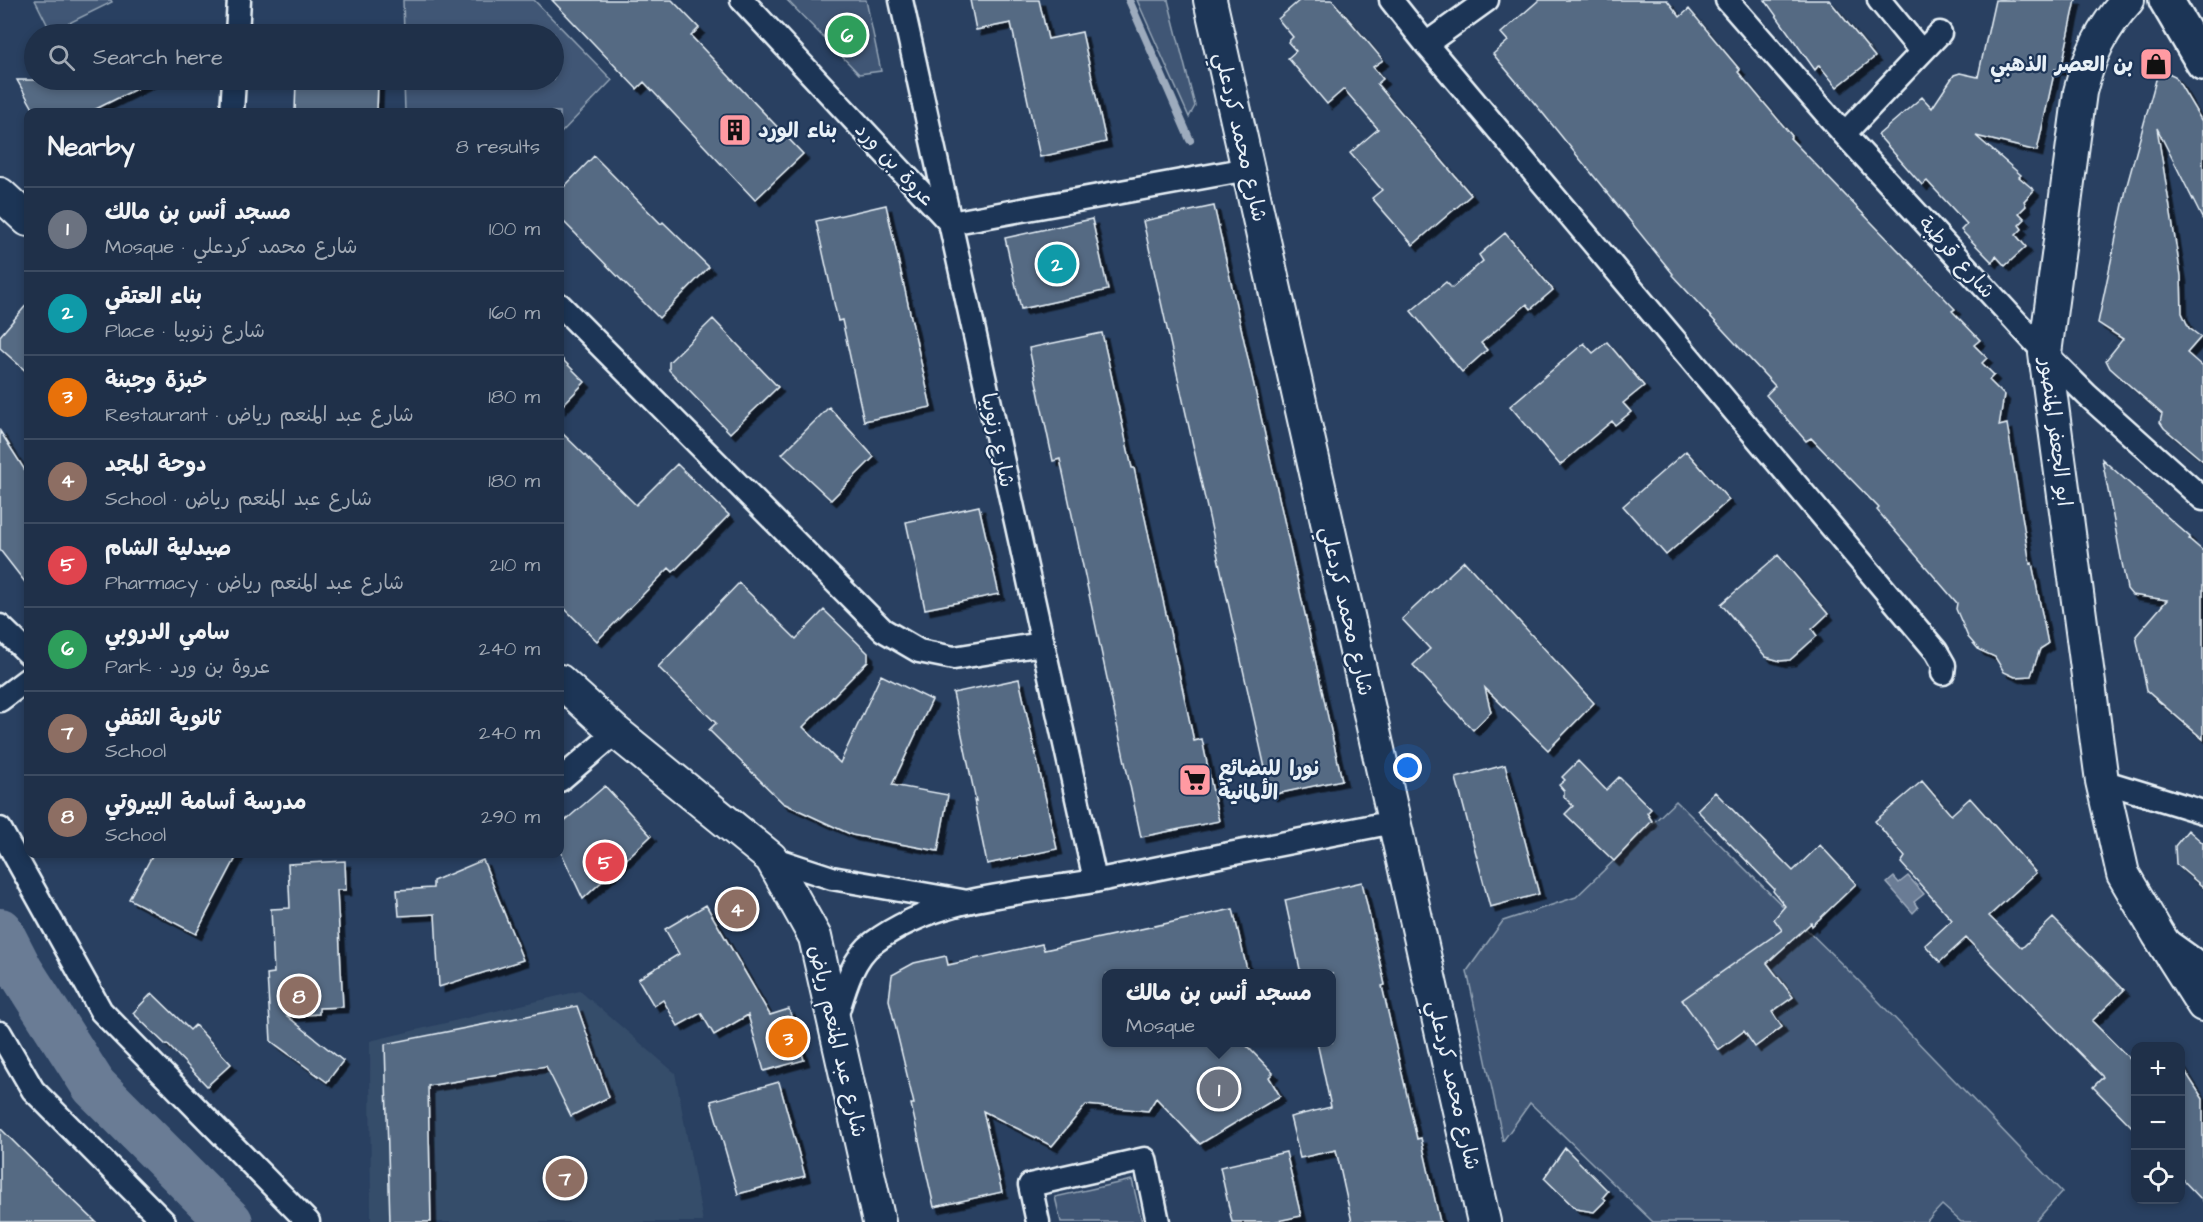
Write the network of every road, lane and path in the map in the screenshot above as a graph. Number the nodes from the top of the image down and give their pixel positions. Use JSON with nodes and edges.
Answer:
{"nodes":[{"id":1,"x":239,"y":0,"type":"edge"},
{"id":2,"x":742,"y":0,"type":"edge"},
{"id":3,"x":901,"y":0,"type":"edge"},
{"id":4,"x":1210,"y":0,"type":"edge"},
{"id":5,"x":1391,"y":0,"type":"edge"},
{"id":6,"x":1487,"y":0,"type":"edge"},
{"id":7,"x":1727,"y":0,"type":"edge"},
{"id":8,"x":1880,"y":0,"type":"edge"},
{"id":9,"x":2128,"y":0,"type":"edge"},
{"id":10,"x":2166,"y":0,"type":"edge"},
{"id":11,"x":238,"y":24,"type":"edge"},
{"id":12,"x":1940,"y":33,"type":"dead end"},
{"id":13,"x":1426,"y":44,"type":"junction"},
{"id":14,"x":1921,"y":51,"type":"junction"},
{"id":15,"x":2203,"y":63,"type":"edge"},
{"id":16,"x":233,"y":90,"type":"edge"},
{"id":17,"x":232,"y":108,"type":"edge"},
{"id":18,"x":1844,"y":134,"type":"junction"},
{"id":19,"x":1248,"y":169,"type":"junction"},
{"id":20,"x":0,"y":194,"type":"edge"},
{"id":21,"x":24,"y":216,"type":"edge"},
{"id":22,"x":950,"y":223,"type":"junction"},
{"id":23,"x":564,"y":309,"type":"edge"},
{"id":24,"x":2045,"y":354,"type":"junction"},
{"id":25,"x":2203,"y":499,"type":"edge"},
{"id":26,"x":0,"y":626,"type":"edge"},
{"id":27,"x":1042,"y":644,"type":"junction"},
{"id":28,"x":24,"y":649,"type":"edge"},
{"id":29,"x":1942,"y":673,"type":"dead end"},
{"id":30,"x":24,"y":682,"type":"edge"},
{"id":31,"x":564,"y":685,"type":"edge"},
{"id":32,"x":0,"y":700,"type":"edge"},
{"id":33,"x":616,"y":732,"type":"junction"},
{"id":34,"x":564,"y":777,"type":"edge"},
{"id":35,"x":2102,"y":781,"type":"junction"},
{"id":36,"x":2203,"y":812,"type":"edge"},
{"id":37,"x":1394,"y":822,"type":"junction"},
{"id":38,"x":0,"y":829,"type":"edge"},
{"id":39,"x":771,"y":858,"type":"junction"},
{"id":40,"x":1095,"y":880,"type":"junction"},
{"id":41,"x":964,"y":901,"type":"junction"},
{"id":42,"x":2158,"y":934,"type":"junction"},
{"id":43,"x":2203,"y":966,"type":"edge"},
{"id":44,"x":2203,"y":1005,"type":"edge"},
{"id":45,"x":834,"y":1022,"type":"junction"},
{"id":46,"x":0,"y":1033,"type":"edge"},
{"id":47,"x":164,"y":1222,"type":"edge"},
{"id":48,"x":308,"y":1222,"type":"edge"},
{"id":49,"x":879,"y":1222,"type":"edge"},
{"id":50,"x":1038,"y":1222,"type":"edge"},
{"id":51,"x":1158,"y":1222,"type":"edge"},
{"id":52,"x":1484,"y":1222,"type":"edge"}],
"edges":[{"from":1,"to":11,"type":"street"},
{"from":2,"to":22,"type":"street","name":"عروة بن ورد"},
{"from":3,"to":22,"type":"street","name":"شارع زنوبيا"},
{"from":4,"to":19,"type":"main road","name":"شارع محمد كردعلي"},
{"from":5,"to":13,"type":"street"},
{"from":6,"to":13,"type":"street"},
{"from":7,"to":18,"type":"street","name":"شارع قرطبة"},
{"from":8,"to":14,"type":"street"},
{"from":9,"to":24,"type":"main road","name":"ابو الجعفر المنصور"},
{"from":10,"to":15,"type":"main road"},
{"from":12,"to":14,"type":"street"},
{"from":13,"to":29,"type":"street"},
{"from":14,"to":18,"type":"street"},
{"from":16,"to":17,"type":"street"},
{"from":18,"to":24,"type":"street","name":"شارع قرطبة"},
{"from":19,"to":22,"type":"street"},
{"from":19,"to":37,"type":"main road","name":"شارع محمد كردعلي"},
{"from":20,"to":21,"type":"main road"},
{"from":22,"to":27,"type":"street","name":"شارع زنوبيا"},
{"from":23,"to":27,"type":"street"},
{"from":24,"to":25,"type":"street","name":"شارع قرطبة"},
{"from":24,"to":35,"type":"main road","name":"ابو الجعفر المنصور"},
{"from":26,"to":28,"type":"street"},
{"from":27,"to":40,"type":"street","name":"شارع زنوبيا"},
{"from":30,"to":32,"type":"street"},
{"from":31,"to":33,"type":"main road","name":"شارع عبد المنعم رياض"},
{"from":33,"to":34,"type":"street"},
{"from":33,"to":39,"type":"main road","name":"شارع عبد المنعم رياض"},
{"from":35,"to":36,"type":"street"},
{"from":35,"to":42,"type":"main road","name":"ابو الجعفر المنصور"},
{"from":37,"to":40,"type":"street"},
{"from":37,"to":52,"type":"main road","name":"شارع محمد كردعلي"},
{"from":38,"to":48,"type":"street"},
{"from":39,"to":41,"type":"street"},
{"from":39,"to":45,"type":"main road","name":"شارع عبد المنعم رياض"},
{"from":40,"to":41,"type":"street"},
{"from":41,"to":45,"type":"street"},
{"from":42,"to":43,"type":"street"},
{"from":42,"to":44,"type":"main road","name":"ابو الجعفر المنصور"},
{"from":45,"to":49,"type":"main road","name":"شارع عبد المنعم رياض"},
{"from":46,"to":47,"type":"street"},
{"from":50,"to":51,"type":"street"}]}
